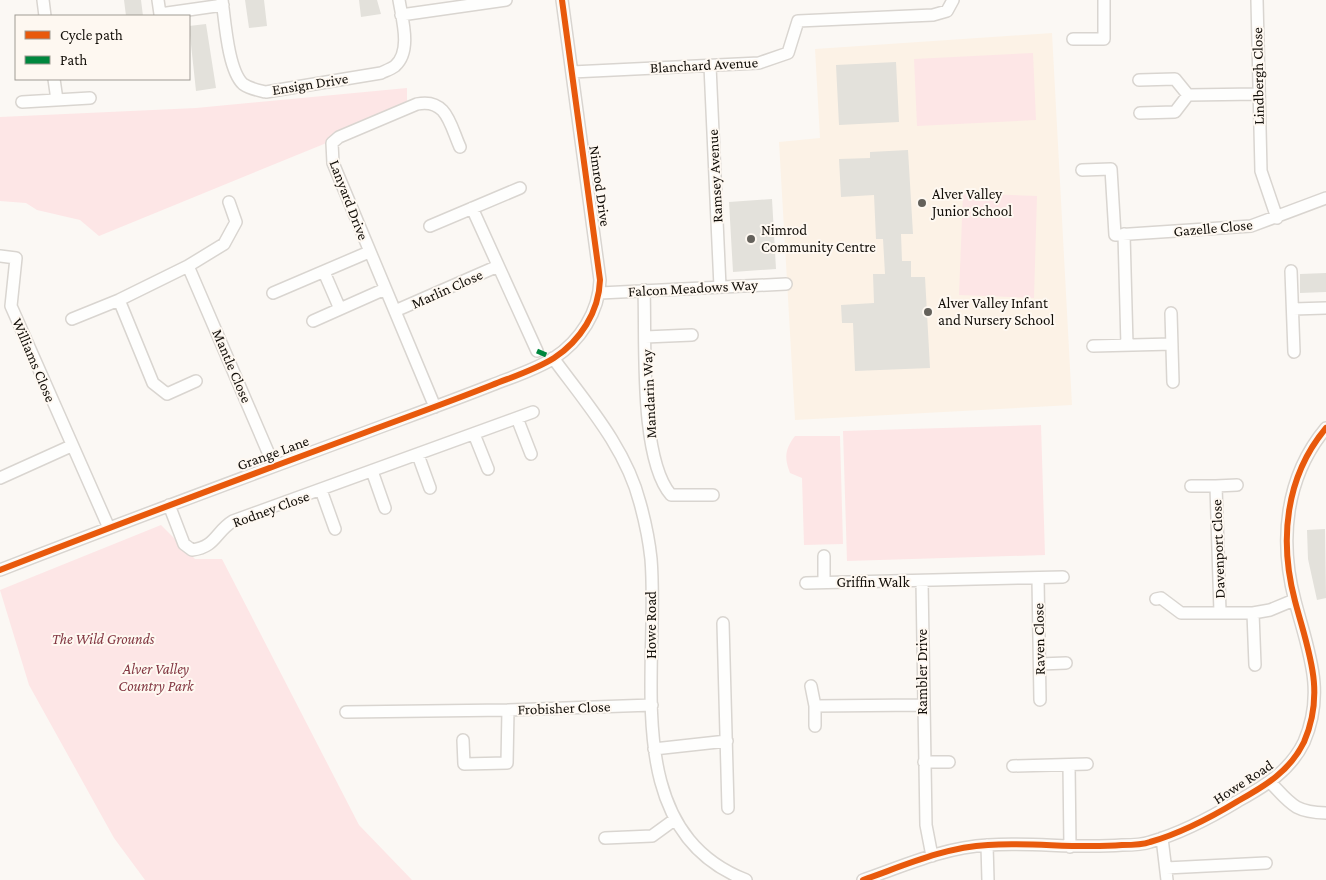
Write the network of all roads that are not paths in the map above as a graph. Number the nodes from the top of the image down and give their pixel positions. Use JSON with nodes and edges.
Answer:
{"nodes":[{"id":1,"x":43,"y":0,"type":"edge"},
{"id":2,"x":158,"y":0,"type":"edge"},
{"id":3,"x":399,"y":0,"type":"edge"},
{"id":4,"x":506,"y":0,"type":"edge"},
{"id":5,"x":562,"y":0,"type":"edge"},
{"id":6,"x":953,"y":0,"type":"edge"},
{"id":7,"x":1104,"y":0,"type":"edge"},
{"id":8,"x":1257,"y":0,"type":"edge"},
{"id":9,"x":222,"y":2,"type":"edge"},
{"id":10,"x":463,"y":3,"type":"edge"},
{"id":11,"x":45,"y":15,"type":"edge"},
{"id":12,"x":401,"y":15,"type":"junction"},
{"id":13,"x":1073,"y":39,"type":"dead end"},
{"id":14,"x":710,"y":66,"type":"junction"},
{"id":15,"x":572,"y":72,"type":"junction"},
{"id":16,"x":54,"y":80,"type":"edge"},
{"id":17,"x":1139,"y":80,"type":"dead end"},
{"id":18,"x":1258,"y":94,"type":"junction"},
{"id":19,"x":1188,"y":95,"type":"junction"},
{"id":20,"x":90,"y":98,"type":"dead end"},
{"id":21,"x":56,"y":100,"type":"junction"},
{"id":22,"x":22,"y":102,"type":"dead end"},
{"id":23,"x":1140,"y":113,"type":"dead end"},
{"id":24,"x":460,"y":147,"type":"dead end"},
{"id":25,"x":1082,"y":170,"type":"dead end"},
{"id":26,"x":520,"y":188,"type":"dead end"},
{"id":27,"x":1326,"y":198,"type":"edge"},
{"id":28,"x":229,"y":202,"type":"dead end"},
{"id":29,"x":472,"y":208,"type":"junction"},
{"id":30,"x":1277,"y":218,"type":"junction"},
{"id":31,"x":430,"y":226,"type":"dead end"},
{"id":32,"x":1124,"y":234,"type":"junction"},
{"id":33,"x":370,"y":252,"type":"junction"},
{"id":34,"x":0,"y":256,"type":"edge"},
{"id":35,"x":188,"y":266,"type":"junction"},
{"id":36,"x":498,"y":266,"type":"junction"},
{"id":37,"x":1291,"y":271,"type":"dead end"},
{"id":38,"x":324,"y":272,"type":"junction"},
{"id":39,"x":786,"y":284,"type":"dead end"},
{"id":40,"x":720,"y":287,"type":"junction"},
{"id":41,"x":385,"y":289,"type":"junction"},
{"id":42,"x":644,"y":290,"type":"junction"},
{"id":43,"x":600,"y":292,"type":"junction"},
{"id":44,"x":273,"y":293,"type":"dead end"},
{"id":45,"x":119,"y":300,"type":"junction"},
{"id":46,"x":1326,"y":308,"type":"edge"},
{"id":47,"x":340,"y":309,"type":"junction"},
{"id":48,"x":1293,"y":309,"type":"junction"},
{"id":49,"x":395,"y":311,"type":"junction"},
{"id":50,"x":1171,"y":313,"type":"dead end"},
{"id":51,"x":72,"y":319,"type":"dead end"},
{"id":52,"x":313,"y":321,"type":"dead end"},
{"id":53,"x":692,"y":335,"type":"dead end"},
{"id":54,"x":646,"y":338,"type":"junction"},
{"id":55,"x":1172,"y":344,"type":"junction"},
{"id":56,"x":1127,"y":345,"type":"junction"},
{"id":57,"x":1093,"y":346,"type":"dead end"},
{"id":58,"x":536,"y":351,"type":"dead end"},
{"id":59,"x":1294,"y":352,"type":"dead end"},
{"id":60,"x":553,"y":358,"type":"junction"},
{"id":61,"x":196,"y":381,"type":"dead end"},
{"id":62,"x":1173,"y":382,"type":"dead end"},
{"id":63,"x":435,"y":407,"type":"junction"},
{"id":64,"x":533,"y":412,"type":"dead end"},
{"id":65,"x":517,"y":418,"type":"junction"},
{"id":66,"x":1326,"y":428,"type":"edge"},
{"id":67,"x":474,"y":434,"type":"junction"},
{"id":68,"x":71,"y":446,"type":"junction"},
{"id":69,"x":530,"y":454,"type":"dead end"},
{"id":70,"x":418,"y":455,"type":"junction"},
{"id":71,"x":274,"y":466,"type":"junction"},
{"id":72,"x":488,"y":469,"type":"dead end"},
{"id":73,"x":372,"y":471,"type":"junction"},
{"id":74,"x":0,"y":478,"type":"edge"},
{"id":75,"x":1237,"y":485,"type":"dead end"},
{"id":76,"x":1191,"y":486,"type":"dead end"},
{"id":77,"x":1216,"y":486,"type":"junction"},
{"id":78,"x":430,"y":488,"type":"dead end"},
{"id":79,"x":321,"y":490,"type":"junction"},
{"id":80,"x":713,"y":495,"type":"dead end"},
{"id":81,"x":169,"y":505,"type":"junction"},
{"id":82,"x":385,"y":508,"type":"dead end"},
{"id":83,"x":109,"y":528,"type":"junction"},
{"id":84,"x":335,"y":529,"type":"dead end"},
{"id":85,"x":824,"y":556,"type":"dead end"},
{"id":86,"x":0,"y":570,"type":"edge"},
{"id":87,"x":1063,"y":577,"type":"dead end"},
{"id":88,"x":1038,"y":579,"type":"junction"},
{"id":89,"x":922,"y":581,"type":"junction"},
{"id":90,"x":824,"y":582,"type":"junction"},
{"id":91,"x":806,"y":583,"type":"dead end"},
{"id":92,"x":1156,"y":599,"type":"dead end"},
{"id":93,"x":1294,"y":600,"type":"junction"},
{"id":94,"x":1220,"y":612,"type":"junction"},
{"id":95,"x":1253,"y":612,"type":"junction"},
{"id":96,"x":723,"y":623,"type":"dead end"},
{"id":97,"x":1066,"y":663,"type":"dead end"},
{"id":98,"x":1040,"y":664,"type":"junction"},
{"id":99,"x":1255,"y":665,"type":"dead end"},
{"id":100,"x":811,"y":686,"type":"dead end"},
{"id":101,"x":1040,"y":700,"type":"dead end"},
{"id":102,"x":652,"y":705,"type":"junction"},
{"id":103,"x":922,"y":705,"type":"junction"},
{"id":104,"x":815,"y":706,"type":"junction"},
{"id":105,"x":508,"y":710,"type":"junction"},
{"id":106,"x":346,"y":712,"type":"dead end"},
{"id":107,"x":815,"y":726,"type":"dead end"},
{"id":108,"x":463,"y":740,"type":"dead end"},
{"id":109,"x":727,"y":742,"type":"junction"},
{"id":110,"x":654,"y":749,"type":"junction"},
{"id":111,"x":924,"y":762,"type":"junction"},
{"id":112,"x":950,"y":762,"type":"dead end"},
{"id":113,"x":1087,"y":764,"type":"dead end"},
{"id":114,"x":1069,"y":765,"type":"junction"},
{"id":115,"x":1013,"y":766,"type":"dead end"},
{"id":116,"x":1270,"y":782,"type":"junction"},
{"id":117,"x":728,"y":808,"type":"dead end"},
{"id":118,"x":1326,"y":813,"type":"edge"},
{"id":119,"x":674,"y":820,"type":"junction"},
{"id":120,"x":605,"y":838,"type":"dead end"},
{"id":121,"x":1162,"y":838,"type":"junction"},
{"id":122,"x":987,"y":845,"type":"junction"},
{"id":123,"x":1070,"y":847,"type":"junction"},
{"id":124,"x":932,"y":856,"type":"junction"},
{"id":125,"x":1266,"y":863,"type":"dead end"},
{"id":126,"x":1166,"y":874,"type":"edge"},
{"id":127,"x":746,"y":880,"type":"edge"},
{"id":128,"x":862,"y":880,"type":"edge"},
{"id":129,"x":988,"y":880,"type":"edge"}],
"edges":[{"from":1,"to":11,"type":"street"},
{"from":2,"to":9,"type":"street"},
{"from":3,"to":12,"type":"street","name":"Ensign Drive"},
{"from":4,"to":10,"type":"street"},
{"from":5,"to":15,"type":"street","name":"Nimrod Drive"},
{"from":6,"to":14,"type":"street","name":"Blanchard Avenue"},
{"from":7,"to":13,"type":"street"},
{"from":8,"to":18,"type":"street","name":"Lindbergh Close"},
{"from":9,"to":12,"type":"street","name":"Ensign Drive"},
{"from":10,"to":12,"type":"street"},
{"from":14,"to":15,"type":"street","name":"Blanchard Avenue"},
{"from":14,"to":40,"type":"street","name":"Ramsey Avenue"},
{"from":15,"to":43,"type":"street","name":"Nimrod Drive"},
{"from":16,"to":21,"type":"street"},
{"from":17,"to":19,"type":"street"},
{"from":18,"to":19,"type":"street"},
{"from":18,"to":30,"type":"street","name":"Lindbergh Close"},
{"from":19,"to":23,"type":"street"},
{"from":20,"to":21,"type":"street"},
{"from":21,"to":22,"type":"street"},
{"from":24,"to":33,"type":"street","name":"Lanyard Drive"},
{"from":25,"to":32,"type":"street"},
{"from":26,"to":29,"type":"street"},
{"from":27,"to":30,"type":"street","name":"Gazelle Close"},
{"from":28,"to":35,"type":"street"},
{"from":29,"to":31,"type":"street"},
{"from":29,"to":36,"type":"street","name":"Marlin Close"},
{"from":30,"to":32,"type":"street","name":"Gazelle Close"},
{"from":32,"to":56,"type":"street"},
{"from":33,"to":38,"type":"street"},
{"from":33,"to":41,"type":"street","name":"Lanyard Drive"},
{"from":34,"to":68,"type":"street","name":"Williams Close"},
{"from":35,"to":45,"type":"street"},
{"from":35,"to":71,"type":"street","name":"Mantle Close"},
{"from":36,"to":49,"type":"street","name":"Marlin Close"},
{"from":36,"to":58,"type":"street","name":"Marlin Close"},
{"from":37,"to":48,"type":"street"},
{"from":38,"to":44,"type":"street"},
{"from":38,"to":47,"type":"street"},
{"from":39,"to":40,"type":"street","name":"Falcon Meadows Way"},
{"from":40,"to":42,"type":"street","name":"Falcon Meadows Way"},
{"from":41,"to":47,"type":"street"},
{"from":41,"to":49,"type":"street","name":"Lanyard Drive"},
{"from":42,"to":43,"type":"street","name":"Falcon Meadows Way"},
{"from":42,"to":54,"type":"street","name":"Mandarin Way"},
{"from":43,"to":60,"type":"street","name":"Nimrod Drive"},
{"from":45,"to":51,"type":"street"},
{"from":45,"to":61,"type":"street"},
{"from":46,"to":48,"type":"street"},
{"from":47,"to":52,"type":"street"},
{"from":48,"to":59,"type":"street"},
{"from":49,"to":63,"type":"street","name":"Lanyard Drive"},
{"from":50,"to":55,"type":"street"},
{"from":53,"to":54,"type":"street","name":"Mandarin Way"},
{"from":54,"to":80,"type":"street","name":"Mandarin Way"},
{"from":55,"to":56,"type":"street"},
{"from":55,"to":62,"type":"street"},
{"from":56,"to":57,"type":"street"},
{"from":60,"to":63,"type":"street","name":"Grange Lane"},
{"from":60,"to":102,"type":"street","name":"Howe Road"},
{"from":63,"to":71,"type":"street","name":"Grange Lane"},
{"from":64,"to":65,"type":"street","name":"Rodney Close"},
{"from":65,"to":67,"type":"street","name":"Rodney Close"},
{"from":65,"to":69,"type":"street"},
{"from":66,"to":93,"type":"street","name":"Howe Road"},
{"from":67,"to":70,"type":"street","name":"Rodney Close"},
{"from":67,"to":72,"type":"street"},
{"from":68,"to":74,"type":"street"},
{"from":68,"to":83,"type":"street","name":"Williams Close"},
{"from":70,"to":73,"type":"street","name":"Rodney Close"},
{"from":70,"to":78,"type":"street"},
{"from":71,"to":81,"type":"street","name":"Grange Lane"},
{"from":73,"to":79,"type":"street","name":"Rodney Close"},
{"from":73,"to":82,"type":"street"},
{"from":75,"to":77,"type":"street","name":"Davenport Close"},
{"from":76,"to":77,"type":"street","name":"Davenport Close"},
{"from":77,"to":94,"type":"street","name":"Davenport Close"},
{"from":79,"to":81,"type":"street","name":"Rodney Close"},
{"from":79,"to":84,"type":"street","name":"Rodney Close"},
{"from":81,"to":83,"type":"street","name":"Grange Lane"},
{"from":83,"to":86,"type":"street","name":"Grange Lane"},
{"from":85,"to":90,"type":"street","name":"Griffin Walk"},
{"from":87,"to":88,"type":"street"},
{"from":88,"to":89,"type":"street"},
{"from":88,"to":98,"type":"street","name":"Raven Close"},
{"from":89,"to":90,"type":"street","name":"Griffin Walk"},
{"from":89,"to":103,"type":"street","name":"Rambler Drive"},
{"from":90,"to":91,"type":"street","name":"Griffin Walk"},
{"from":92,"to":94,"type":"street"},
{"from":93,"to":95,"type":"street"},
{"from":93,"to":116,"type":"street","name":"Howe Road"},
{"from":94,"to":95,"type":"street"},
{"from":95,"to":99,"type":"street"},
{"from":96,"to":109,"type":"street"},
{"from":97,"to":98,"type":"street"},
{"from":98,"to":101,"type":"street","name":"Raven Close"},
{"from":100,"to":104,"type":"street"},
{"from":102,"to":105,"type":"street","name":"Frobisher Close"},
{"from":102,"to":110,"type":"street","name":"Howe Road"},
{"from":103,"to":104,"type":"street"},
{"from":103,"to":111,"type":"street","name":"Rambler Drive"},
{"from":104,"to":107,"type":"street"},
{"from":105,"to":106,"type":"street"},
{"from":105,"to":108,"type":"street","name":"Frobisher Close"},
{"from":109,"to":110,"type":"street"},
{"from":109,"to":117,"type":"street"},
{"from":110,"to":119,"type":"street","name":"Howe Road"},
{"from":111,"to":112,"type":"street"},
{"from":111,"to":124,"type":"street","name":"Rambler Drive"},
{"from":113,"to":114,"type":"street"},
{"from":114,"to":115,"type":"street"},
{"from":114,"to":123,"type":"street"},
{"from":116,"to":118,"type":"street"},
{"from":116,"to":121,"type":"street","name":"Howe Road"},
{"from":119,"to":120,"type":"street"},
{"from":119,"to":127,"type":"street","name":"Howe Road"},
{"from":121,"to":123,"type":"street","name":"Howe Road"},
{"from":121,"to":126,"type":"street"},
{"from":122,"to":123,"type":"street","name":"Howe Road"},
{"from":122,"to":124,"type":"street","name":"Howe Road"},
{"from":122,"to":129,"type":"street"},
{"from":124,"to":128,"type":"street","name":"Howe Road"},
{"from":125,"to":126,"type":"street"}]}
